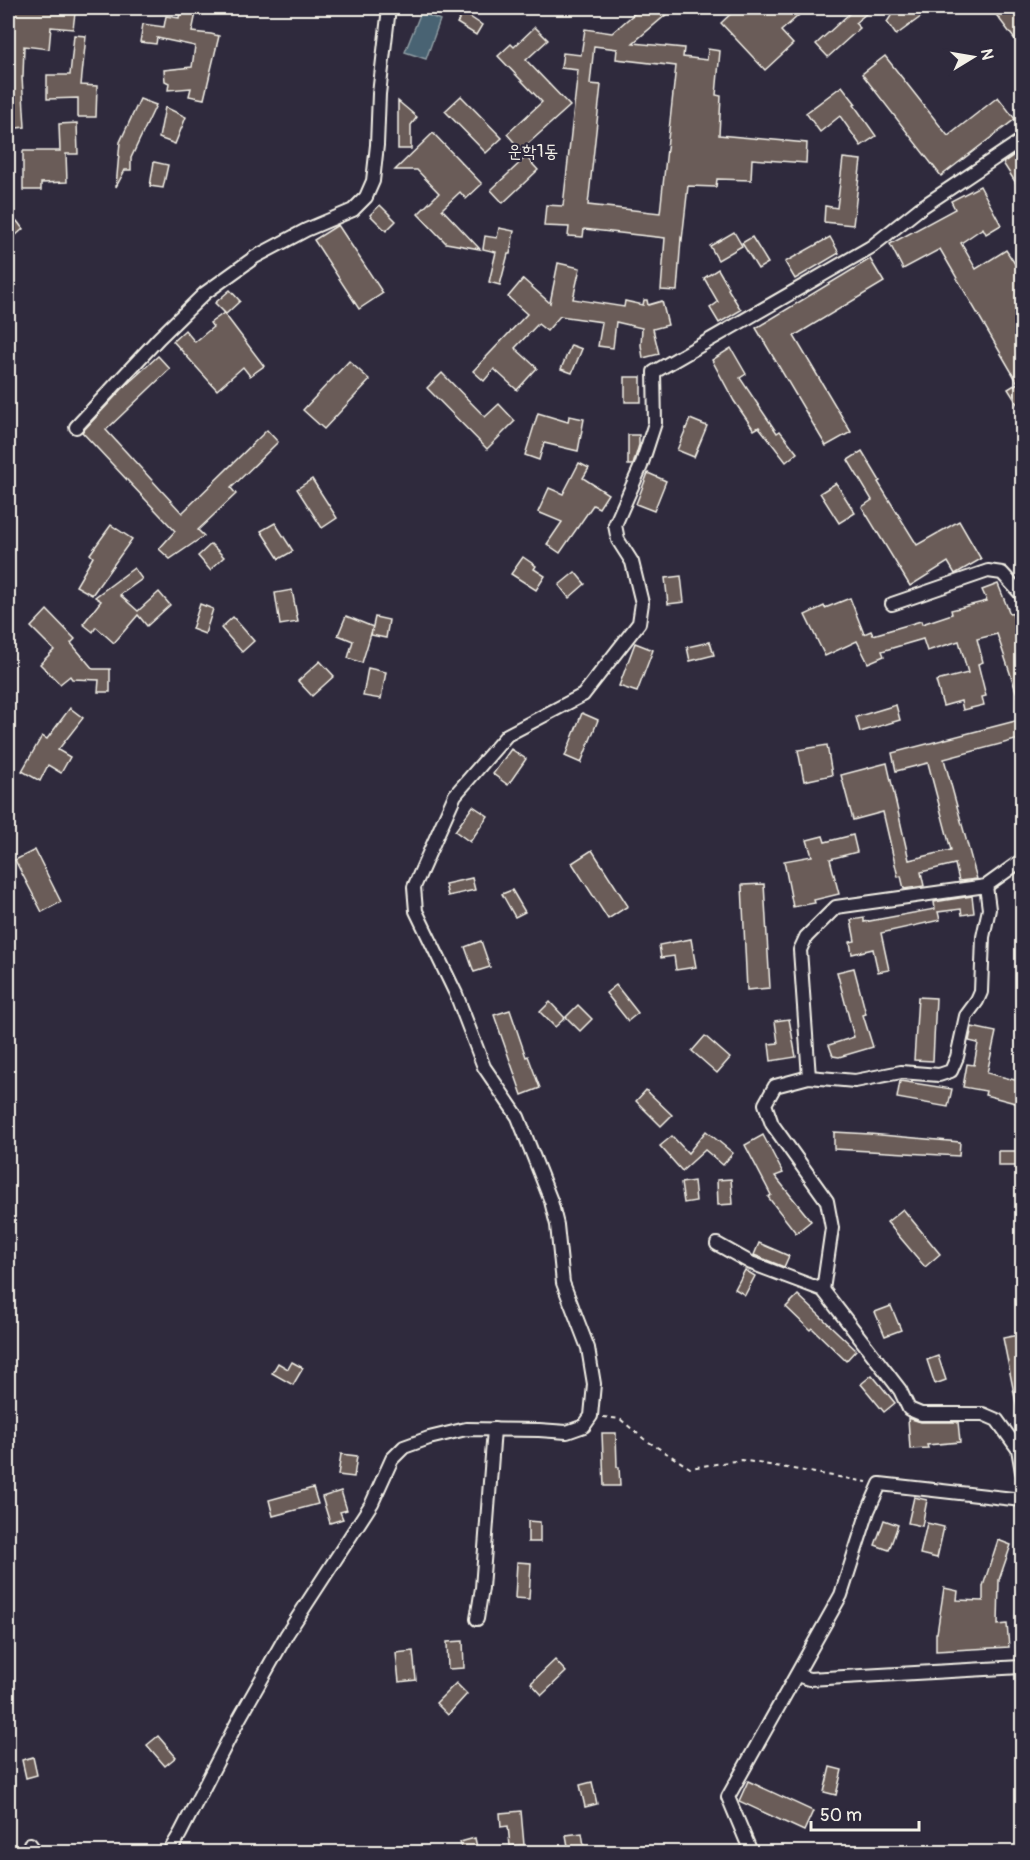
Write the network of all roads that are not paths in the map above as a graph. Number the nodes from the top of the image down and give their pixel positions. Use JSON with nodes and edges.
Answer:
{"nodes":[{"id":1,"x":389,"y":8,"type":"edge"},
{"id":2,"x":1023,"y":140,"type":"edge"},
{"id":3,"x":76,"y":427,"type":"dead end"},
{"id":4,"x":1023,"y":595,"type":"edge"},
{"id":5,"x":892,"y":604,"type":"dead end"},
{"id":6,"x":1023,"y":860,"type":"edge"},
{"id":7,"x":986,"y":886,"type":"junction"},
{"id":8,"x":809,"y":1077,"type":"junction"},
{"id":9,"x":717,"y":1244,"type":"dead end"},
{"id":10,"x":822,"y":1290,"type":"junction"},
{"id":11,"x":494,"y":1429,"type":"junction"},
{"id":12,"x":1023,"y":1472,"type":"edge"},
{"id":13,"x":1023,"y":1500,"type":"edge"},
{"id":14,"x":477,"y":1619,"type":"dead end"},
{"id":15,"x":1021,"y":1667,"type":"edge"},
{"id":16,"x":797,"y":1675,"type":"junction"},
{"id":17,"x":169,"y":1852,"type":"edge"},
{"id":18,"x":751,"y":1852,"type":"edge"}],
"edges":[{"from":1,"to":3,"type":"street"},
{"from":2,"to":11,"type":"street"},
{"from":4,"to":5,"type":"street"},
{"from":6,"to":7,"type":"street"},
{"from":7,"to":8,"type":"street"},
{"from":7,"to":8,"type":"street"},
{"from":8,"to":10,"type":"street"},
{"from":9,"to":10,"type":"street"},
{"from":10,"to":12,"type":"street"},
{"from":11,"to":14,"type":"street"},
{"from":11,"to":17,"type":"street"},
{"from":13,"to":16,"type":"street"},
{"from":15,"to":16,"type":"street"},
{"from":16,"to":18,"type":"street"}]}
